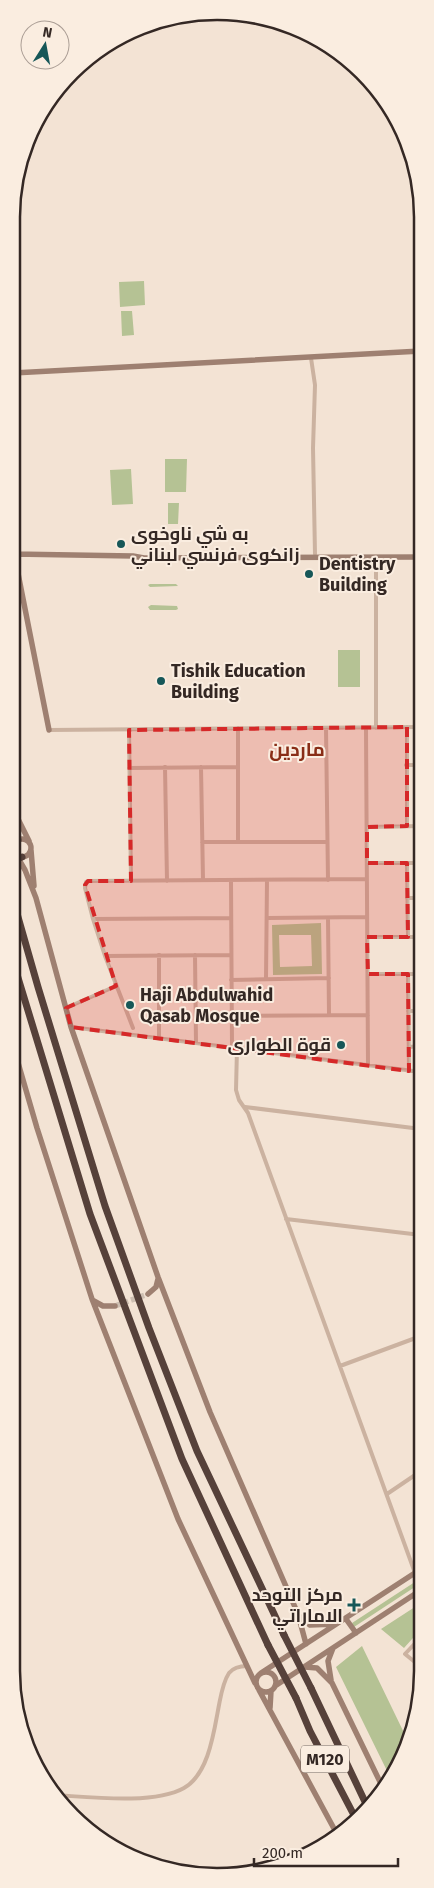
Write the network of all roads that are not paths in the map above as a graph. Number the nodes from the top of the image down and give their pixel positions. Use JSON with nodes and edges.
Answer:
{"nodes":[{"id":1,"x":414,"y":351,"type":"edge"},
{"id":2,"x":311,"y":358,"type":"junction"},
{"id":3,"x":20,"y":375,"type":"edge"},
{"id":4,"x":20,"y":552,"type":"edge"},
{"id":5,"x":315,"y":554,"type":"junction"},
{"id":6,"x":133,"y":556,"type":"junction"},
{"id":7,"x":376,"y":557,"type":"junction"},
{"id":8,"x":414,"y":557,"type":"edge"},
{"id":9,"x":20,"y":585,"type":"edge"},
{"id":10,"x":31,"y":637,"type":"junction"},
{"id":11,"x":40,"y":642,"type":"dead end"},
{"id":12,"x":407,"y":727,"type":"junction"},
{"id":13,"x":414,"y":727,"type":"edge"},
{"id":14,"x":238,"y":728,"type":"junction"},
{"id":15,"x":326,"y":728,"type":"junction"},
{"id":16,"x":366,"y":728,"type":"junction"},
{"id":17,"x":376,"y":728,"type":"junction"},
{"id":18,"x":49,"y":730,"type":"joint"},
{"id":19,"x":129,"y":730,"type":"junction"},
{"id":20,"x":406,"y":765,"type":"junction"},
{"id":21,"x":414,"y":765,"type":"edge"},
{"id":22,"x":238,"y":766,"type":"junction"},
{"id":23,"x":166,"y":767,"type":"junction"},
{"id":24,"x":201,"y":767,"type":"junction"},
{"id":25,"x":129,"y":768,"type":"junction"},
{"id":26,"x":20,"y":823,"type":"edge"},
{"id":27,"x":407,"y":826,"type":"junction"},
{"id":28,"x":414,"y":826,"type":"edge"},
{"id":29,"x":367,"y":827,"type":"junction"},
{"id":30,"x":29,"y":842,"type":"junction"},
{"id":31,"x":202,"y":842,"type":"junction"},
{"id":32,"x":238,"y":842,"type":"junction"},
{"id":33,"x":327,"y":842,"type":"junction"},
{"id":34,"x":20,"y":844,"type":"edge"},
{"id":35,"x":31,"y":850,"type":"junction"},
{"id":36,"x":20,"y":851,"type":"edge"},
{"id":37,"x":20,"y":858,"type":"edge"},
{"id":38,"x":367,"y":863,"type":"junction"},
{"id":39,"x":407,"y":863,"type":"junction"},
{"id":40,"x":414,"y":863,"type":"edge"},
{"id":41,"x":367,"y":879,"type":"junction"},
{"id":42,"x":203,"y":880,"type":"junction"},
{"id":43,"x":230,"y":880,"type":"junction"},
{"id":44,"x":267,"y":880,"type":"junction"},
{"id":45,"x":328,"y":880,"type":"junction"},
{"id":46,"x":131,"y":881,"type":"junction"},
{"id":47,"x":166,"y":881,"type":"junction"},
{"id":48,"x":36,"y":898,"type":"junction"},
{"id":49,"x":407,"y":898,"type":"junction"},
{"id":50,"x":414,"y":898,"type":"edge"},
{"id":51,"x":367,"y":917,"type":"junction"},
{"id":52,"x":231,"y":918,"type":"junction"},
{"id":53,"x":267,"y":918,"type":"junction"},
{"id":54,"x":328,"y":918,"type":"junction"},
{"id":55,"x":93,"y":919,"type":"junction"},
{"id":56,"x":20,"y":924,"type":"edge"},
{"id":57,"x":367,"y":937,"type":"junction"},
{"id":58,"x":408,"y":937,"type":"junction"},
{"id":59,"x":414,"y":937,"type":"edge"},
{"id":60,"x":159,"y":955,"type":"junction"},
{"id":61,"x":195,"y":955,"type":"junction"},
{"id":62,"x":231,"y":955,"type":"junction"},
{"id":63,"x":105,"y":956,"type":"junction"},
{"id":64,"x":368,"y":974,"type":"junction"},
{"id":65,"x":408,"y":974,"type":"junction"},
{"id":66,"x":414,"y":974,"type":"edge"},
{"id":67,"x":328,"y":978,"type":"junction"},
{"id":68,"x":266,"y":979,"type":"junction"},
{"id":69,"x":231,"y":980,"type":"junction"},
{"id":70,"x":20,"y":984,"type":"edge"},
{"id":71,"x":116,"y":986,"type":"junction"},
{"id":72,"x":66,"y":1008,"type":"junction"},
{"id":73,"x":408,"y":1012,"type":"junction"},
{"id":74,"x":414,"y":1012,"type":"edge"},
{"id":75,"x":329,"y":1015,"type":"junction"},
{"id":76,"x":368,"y":1015,"type":"junction"},
{"id":77,"x":231,"y":1016,"type":"junction"},
{"id":78,"x":71,"y":1027,"type":"junction"},
{"id":79,"x":133,"y":1028,"type":"dead end"},
{"id":80,"x":159,"y":1038,"type":"junction"},
{"id":81,"x":196,"y":1043,"type":"junction"},
{"id":82,"x":409,"y":1046,"type":"junction"},
{"id":83,"x":414,"y":1046,"type":"edge"},
{"id":84,"x":232,"y":1048,"type":"junction"},
{"id":85,"x":237,"y":1048,"type":"junction"},
{"id":86,"x":368,"y":1065,"type":"junction"},
{"id":87,"x":409,"y":1071,"type":"junction"},
{"id":88,"x":414,"y":1071,"type":"edge"},
{"id":89,"x":20,"y":1078,"type":"edge"},
{"id":90,"x":245,"y":1107,"type":"junction"},
{"id":91,"x":414,"y":1128,"type":"edge"},
{"id":92,"x":286,"y":1219,"type":"junction"},
{"id":93,"x":414,"y":1234,"type":"edge"},
{"id":94,"x":158,"y":1277,"type":"junction"},
{"id":95,"x":148,"y":1294,"type":"tunnel mouth"},
{"id":96,"x":92,"y":1299,"type":"junction"},
{"id":97,"x":114,"y":1306,"type":"tunnel mouth"},
{"id":98,"x":414,"y":1339,"type":"edge"},
{"id":99,"x":340,"y":1366,"type":"junction"},
{"id":100,"x":414,"y":1476,"type":"edge"},
{"id":101,"x":387,"y":1494,"type":"junction"},
{"id":102,"x":414,"y":1561,"type":"edge"},
{"id":103,"x":414,"y":1574,"type":"edge"},
{"id":104,"x":414,"y":1595,"type":"edge"},
{"id":105,"x":298,"y":1614,"type":"junction"},
{"id":106,"x":346,"y":1619,"type":"junction"},
{"id":107,"x":337,"y":1624,"type":"junction"},
{"id":108,"x":356,"y":1633,"type":"junction"},
{"id":109,"x":306,"y":1644,"type":"junction"},
{"id":110,"x":414,"y":1644,"type":"edge"},
{"id":111,"x":333,"y":1648,"type":"junction"},
{"id":112,"x":414,"y":1661,"type":"edge"},
{"id":113,"x":246,"y":1666,"type":"junction"},
{"id":114,"x":302,"y":1668,"type":"junction"},
{"id":115,"x":257,"y":1674,"type":"junction"},
{"id":116,"x":332,"y":1682,"type":"junction"},
{"id":117,"x":273,"y":1688,"type":"junction"},
{"id":118,"x":259,"y":1690,"type":"junction"},
{"id":119,"x":270,"y":1710,"type":"junction"},
{"id":120,"x":380,"y":1782,"type":"edge"},
{"id":121,"x":65,"y":1796,"type":"edge"},
{"id":122,"x":365,"y":1801,"type":"edge"},
{"id":123,"x":353,"y":1813,"type":"edge"},
{"id":124,"x":334,"y":1829,"type":"edge"}],
"edges":[{"from":1,"to":2,"type":"street"},
{"from":2,"to":3,"type":"street"},
{"from":2,"to":5,"type":"street"},
{"from":4,"to":6,"type":"street"},
{"from":5,"to":6,"type":"street"},
{"from":5,"to":7,"type":"street"},
{"from":6,"to":7,"type":"street"},
{"from":7,"to":8,"type":"street"},
{"from":7,"to":17,"type":"street"},
{"from":9,"to":10,"type":"street"},
{"from":10,"to":11,"type":"street"},
{"from":10,"to":18,"type":"street"},
{"from":12,"to":13,"type":"street"},
{"from":12,"to":17,"type":"street"},
{"from":12,"to":20,"type":"street"},
{"from":14,"to":15,"type":"street"},
{"from":14,"to":19,"type":"street"},
{"from":14,"to":22,"type":"street"},
{"from":15,"to":16,"type":"street"},
{"from":15,"to":33,"type":"street"},
{"from":16,"to":17,"type":"street"},
{"from":16,"to":29,"type":"street"},
{"from":18,"to":19,"type":"street"},
{"from":19,"to":25,"type":"street"},
{"from":20,"to":21,"type":"street"},
{"from":20,"to":27,"type":"street"},
{"from":22,"to":24,"type":"street"},
{"from":22,"to":32,"type":"street"},
{"from":23,"to":24,"type":"street"},
{"from":23,"to":25,"type":"street"},
{"from":23,"to":47,"type":"street"},
{"from":24,"to":31,"type":"street"},
{"from":25,"to":46,"type":"street"},
{"from":26,"to":30,"type":"street"},
{"from":27,"to":28,"type":"street"},
{"from":27,"to":29,"type":"street"},
{"from":29,"to":38,"type":"street"},
{"from":30,"to":34,"type":"street"},
{"from":30,"to":35,"type":"street"},
{"from":31,"to":32,"type":"street"},
{"from":31,"to":42,"type":"street"},
{"from":32,"to":33,"type":"street"},
{"from":33,"to":45,"type":"street"},
{"from":35,"to":36,"type":"street"},
{"from":35,"to":48,"type":"street"},
{"from":37,"to":48,"type":"street"},
{"from":38,"to":39,"type":"street"},
{"from":38,"to":41,"type":"street"},
{"from":39,"to":40,"type":"street"},
{"from":39,"to":49,"type":"street"},
{"from":41,"to":45,"type":"street"},
{"from":41,"to":51,"type":"street"},
{"from":42,"to":43,"type":"street"},
{"from":42,"to":47,"type":"street"},
{"from":43,"to":44,"type":"street"},
{"from":43,"to":52,"type":"street"},
{"from":44,"to":45,"type":"street"},
{"from":44,"to":53,"type":"street"},
{"from":46,"to":47,"type":"street"},
{"from":46,"to":55,"type":"street"},
{"from":48,"to":72,"type":"street"},
{"from":49,"to":50,"type":"street"},
{"from":49,"to":58,"type":"street"},
{"from":51,"to":54,"type":"street"},
{"from":51,"to":57,"type":"street"},
{"from":52,"to":55,"type":"street"},
{"from":52,"to":62,"type":"street"},
{"from":53,"to":54,"type":"street"},
{"from":53,"to":68,"type":"street"},
{"from":54,"to":67,"type":"street"},
{"from":55,"to":63,"type":"street"},
{"from":56,"to":122,"type":"highway","number":"M120","bridge":true},
{"from":57,"to":58,"type":"street"},
{"from":57,"to":64,"type":"street"},
{"from":58,"to":59,"type":"street"},
{"from":60,"to":61,"type":"street"},
{"from":60,"to":63,"type":"street"},
{"from":60,"to":80,"type":"street"},
{"from":61,"to":62,"type":"street"},
{"from":61,"to":81,"type":"street"},
{"from":62,"to":69,"type":"street"},
{"from":63,"to":71,"type":"street"},
{"from":64,"to":65,"type":"street"},
{"from":64,"to":76,"type":"street"},
{"from":65,"to":66,"type":"street"},
{"from":65,"to":73,"type":"street"},
{"from":67,"to":68,"type":"street"},
{"from":67,"to":75,"type":"street"},
{"from":68,"to":69,"type":"street"},
{"from":69,"to":77,"type":"street"},
{"from":70,"to":123,"type":"highway","number":"M120","bridge":true},
{"from":71,"to":72,"type":"street"},
{"from":71,"to":79,"type":"street"},
{"from":72,"to":78,"type":"street"},
{"from":73,"to":74,"type":"street"},
{"from":73,"to":82,"type":"street"},
{"from":75,"to":76,"type":"street"},
{"from":75,"to":77,"type":"street"},
{"from":76,"to":86,"type":"street"},
{"from":77,"to":84,"type":"street"},
{"from":78,"to":80,"type":"street"},
{"from":78,"to":94,"type":"street"},
{"from":80,"to":81,"type":"street"},
{"from":81,"to":84,"type":"street"},
{"from":82,"to":83,"type":"street"},
{"from":82,"to":87,"type":"street"},
{"from":84,"to":85,"type":"street"},
{"from":85,"to":86,"type":"street"},
{"from":85,"to":90,"type":"street"},
{"from":86,"to":87,"type":"street"},
{"from":87,"to":88,"type":"street"},
{"from":89,"to":96,"type":"street"},
{"from":90,"to":91,"type":"street"},
{"from":90,"to":92,"type":"street"},
{"from":92,"to":93,"type":"street"},
{"from":92,"to":99,"type":"street"},
{"from":94,"to":95,"type":"street"},
{"from":94,"to":105,"type":"street"},
{"from":96,"to":97,"type":"street"},
{"from":96,"to":113,"type":"street"},
{"from":98,"to":99,"type":"street"},
{"from":99,"to":101,"type":"street"},
{"from":100,"to":101,"type":"street"},
{"from":101,"to":102,"type":"street"},
{"from":103,"to":106,"type":"street"},
{"from":104,"to":108,"type":"street"},
{"from":105,"to":107,"type":"street"},
{"from":105,"to":109,"type":"street"},
{"from":106,"to":107,"type":"street"},
{"from":106,"to":108,"type":"street"},
{"from":107,"to":109,"type":"street"},
{"from":108,"to":111,"type":"street"},
{"from":109,"to":115,"type":"street"},
{"from":110,"to":112,"type":"street"},
{"from":111,"to":114,"type":"street"},
{"from":111,"to":116,"type":"street"},
{"from":113,"to":115,"type":"street"},
{"from":113,"to":121,"type":"street"},
{"from":114,"to":116,"type":"street"},
{"from":114,"to":117,"type":"street"},
{"from":115,"to":117,"type":"street"},
{"from":115,"to":118,"type":"street"},
{"from":116,"to":120,"type":"street"},
{"from":117,"to":118,"type":"street"},
{"from":117,"to":119,"type":"street"},
{"from":118,"to":119,"type":"street"},
{"from":119,"to":124,"type":"street"}]}
